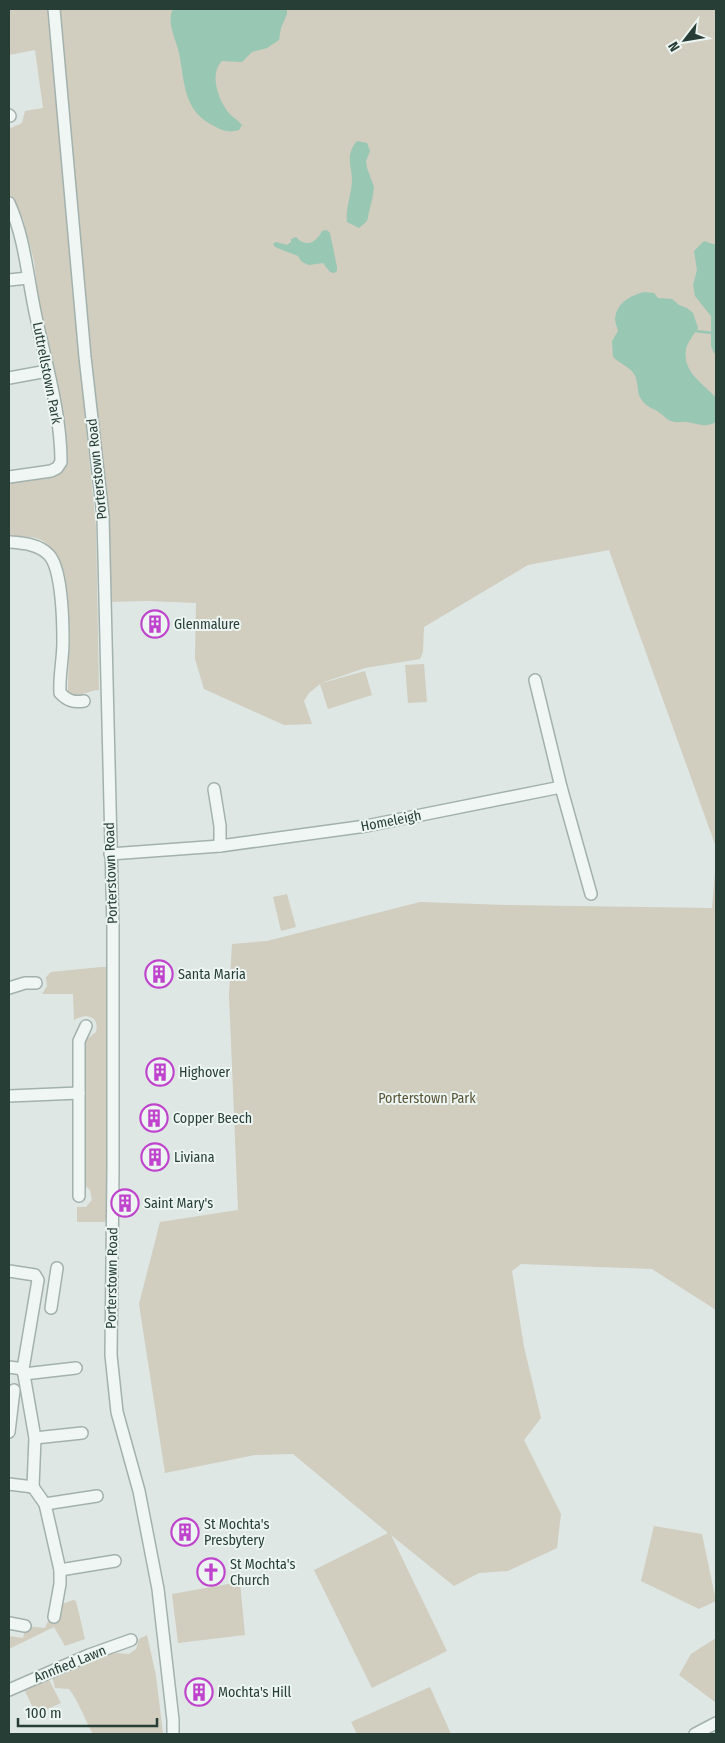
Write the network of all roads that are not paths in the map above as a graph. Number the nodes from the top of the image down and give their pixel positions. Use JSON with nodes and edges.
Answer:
{"nodes":[{"id":1,"x":54,"y":9,"type":"edge"},
{"id":2,"x":9,"y":203,"type":"edge"},
{"id":3,"x":28,"y":278,"type":"junction"},
{"id":4,"x":9,"y":280,"type":"edge"},
{"id":5,"x":47,"y":371,"type":"junction"},
{"id":6,"x":9,"y":378,"type":"edge"},
{"id":7,"x":9,"y":477,"type":"edge"},
{"id":8,"x":9,"y":542,"type":"edge"},
{"id":9,"x":535,"y":680,"type":"dead end"},
{"id":10,"x":84,"y":701,"type":"dead end"},
{"id":11,"x":561,"y":787,"type":"junction"},
{"id":12,"x":214,"y":789,"type":"dead end"},
{"id":13,"x":220,"y":846,"type":"junction"},
{"id":14,"x":110,"y":854,"type":"junction"},
{"id":15,"x":590,"y":894,"type":"dead end"},
{"id":16,"x":36,"y":983,"type":"dead end"},
{"id":17,"x":9,"y":988,"type":"edge"},
{"id":18,"x":86,"y":1026,"type":"dead end"},
{"id":19,"x":80,"y":1093,"type":"junction"},
{"id":20,"x":9,"y":1096,"type":"edge"},
{"id":21,"x":79,"y":1196,"type":"dead end"},
{"id":22,"x":57,"y":1268,"type":"dead end"},
{"id":23,"x":9,"y":1271,"type":"edge"},
{"id":24,"x":37,"y":1287,"type":"junction"},
{"id":25,"x":54,"y":1290,"type":"junction"},
{"id":26,"x":51,"y":1308,"type":"dead end"},
{"id":27,"x":9,"y":1366,"type":"edge"},
{"id":28,"x":76,"y":1368,"type":"dead end"},
{"id":29,"x":24,"y":1371,"type":"junction"},
{"id":30,"x":14,"y":1390,"type":"dead end"},
{"id":31,"x":12,"y":1402,"type":"junction"},
{"id":32,"x":30,"y":1405,"type":"junction"},
{"id":33,"x":9,"y":1432,"type":"edge"},
{"id":34,"x":82,"y":1433,"type":"dead end"},
{"id":35,"x":35,"y":1438,"type":"junction"},
{"id":36,"x":9,"y":1484,"type":"edge"},
{"id":37,"x":33,"y":1487,"type":"junction"},
{"id":38,"x":97,"y":1496,"type":"dead end"},
{"id":39,"x":45,"y":1504,"type":"junction"},
{"id":40,"x":115,"y":1561,"type":"dead end"},
{"id":41,"x":60,"y":1570,"type":"junction"},
{"id":42,"x":54,"y":1617,"type":"dead end"},
{"id":43,"x":9,"y":1623,"type":"edge"},
{"id":44,"x":25,"y":1626,"type":"dead end"},
{"id":45,"x":132,"y":1640,"type":"dead end"},
{"id":46,"x":9,"y":1690,"type":"edge"},
{"id":47,"x":716,"y":1723,"type":"edge"},
{"id":48,"x":173,"y":1734,"type":"edge"},
{"id":49,"x":695,"y":1734,"type":"edge"}],
"edges":[{"from":1,"to":14,"type":"street","name":"Porterstown Road"},
{"from":2,"to":3,"type":"street","name":"Luttrellstown Park"},
{"from":3,"to":4,"type":"street"},
{"from":3,"to":5,"type":"street","name":"Luttrellstown Park"},
{"from":5,"to":6,"type":"street"},
{"from":5,"to":7,"type":"street","name":"Luttrellstown Park"},
{"from":8,"to":10,"type":"street"},
{"from":9,"to":11,"type":"street"},
{"from":11,"to":13,"type":"street","name":"Homeleigh"},
{"from":11,"to":15,"type":"street"},
{"from":12,"to":13,"type":"street"},
{"from":13,"to":14,"type":"street","name":"Homeleigh"},
{"from":14,"to":48,"type":"street","name":"Porterstown Road"},
{"from":16,"to":17,"type":"street"},
{"from":18,"to":19,"type":"street"},
{"from":19,"to":20,"type":"street"},
{"from":19,"to":21,"type":"street"},
{"from":22,"to":25,"type":"street"},
{"from":23,"to":24,"type":"street"},
{"from":24,"to":25,"type":"street"},
{"from":24,"to":29,"type":"street"},
{"from":25,"to":26,"type":"street"},
{"from":27,"to":29,"type":"street"},
{"from":28,"to":29,"type":"street"},
{"from":29,"to":32,"type":"street"},
{"from":30,"to":31,"type":"street"},
{"from":31,"to":32,"type":"street"},
{"from":31,"to":33,"type":"street"},
{"from":32,"to":35,"type":"street"},
{"from":34,"to":35,"type":"street"},
{"from":35,"to":37,"type":"street"},
{"from":36,"to":37,"type":"street"},
{"from":37,"to":39,"type":"street"},
{"from":38,"to":39,"type":"street"},
{"from":39,"to":41,"type":"street"},
{"from":40,"to":41,"type":"street"},
{"from":41,"to":42,"type":"street"},
{"from":43,"to":44,"type":"street"},
{"from":45,"to":46,"type":"street","name":"Annfied Lawn"},
{"from":47,"to":49,"type":"street"}]}
